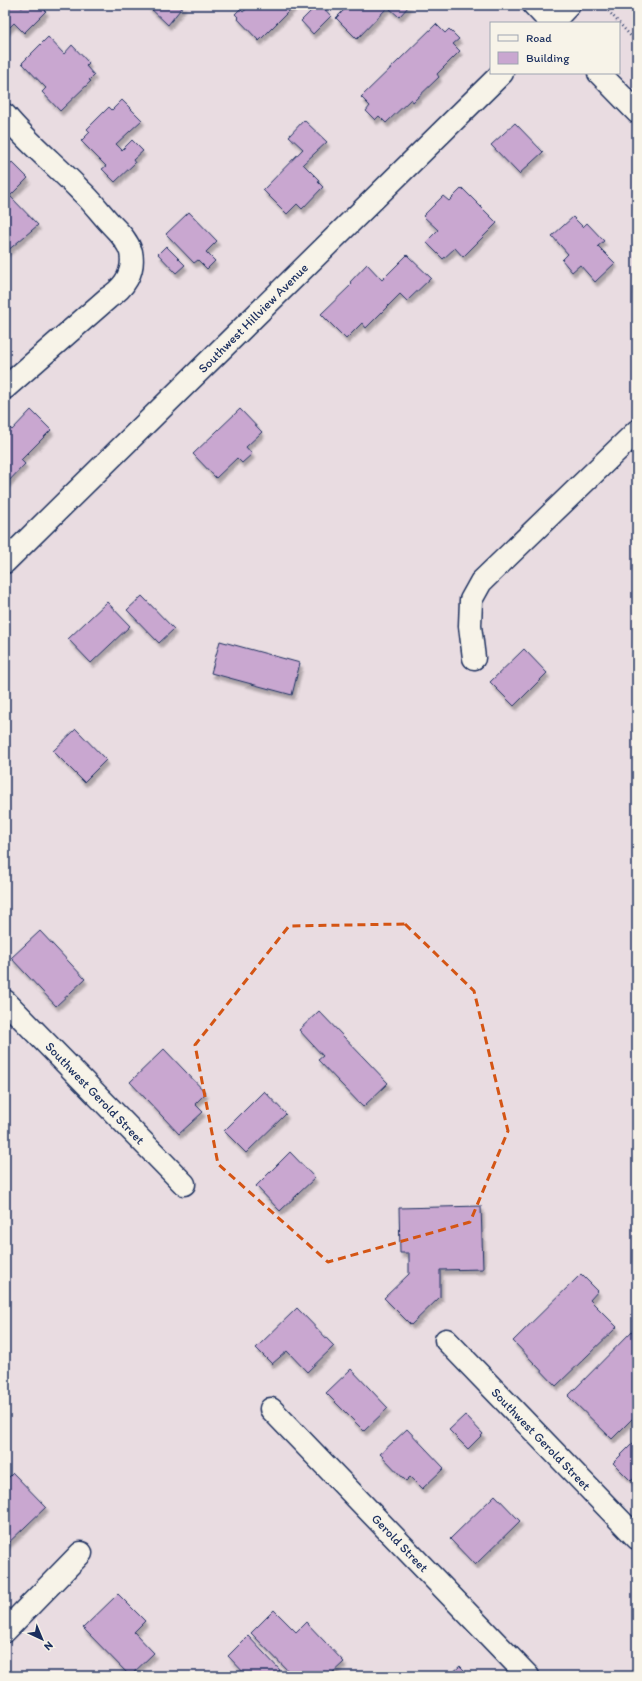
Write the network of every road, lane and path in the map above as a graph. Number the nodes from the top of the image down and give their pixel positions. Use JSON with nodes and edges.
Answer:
{"nodes":[{"id":1,"x":534,"y":5,"type":"edge"},
{"id":2,"x":569,"y":5,"type":"edge"},
{"id":3,"x":603,"y":5,"type":"edge"},
{"id":4,"x":551,"y":22,"type":"edge"},
{"id":5,"x":553,"y":22,"type":"edge"},
{"id":6,"x":618,"y":22,"type":"edge"},
{"id":7,"x":620,"y":24,"type":"edge"},
{"id":8,"x":637,"y":43,"type":"edge"},
{"id":9,"x":501,"y":74,"type":"edge"},
{"id":10,"x":600,"y":74,"type":"edge"},
{"id":11,"x":637,"y":112,"type":"edge"},
{"id":12,"x":5,"y":116,"type":"edge"},
{"id":13,"x":5,"y":388,"type":"edge"},
{"id":14,"x":637,"y":431,"type":"edge"},
{"id":15,"x":5,"y":562,"type":"edge"},
{"id":16,"x":474,"y":658,"type":"dead end"},
{"id":17,"x":5,"y":1001,"type":"edge"},
{"id":18,"x":184,"y":1184,"type":"dead end"},
{"id":19,"x":446,"y":1340,"type":"dead end"},
{"id":20,"x":271,"y":1410,"type":"dead end"},
{"id":21,"x":637,"y":1538,"type":"edge"},
{"id":22,"x":81,"y":1553,"type":"dead end"},
{"id":23,"x":5,"y":1631,"type":"edge"},
{"id":24,"x":528,"y":1676,"type":"edge"}],
"edges":[{"from":1,"to":4,"type":"street"},
{"from":2,"to":5,"type":"street"},
{"from":3,"to":6,"type":"path"},
{"from":7,"to":8,"type":"path"},
{"from":9,"to":15,"type":"street","name":"Southwest Hillview Avenue"},
{"from":10,"to":11,"type":"street"},
{"from":12,"to":13,"type":"street"},
{"from":14,"to":16,"type":"street"},
{"from":17,"to":18,"type":"street","name":"Southwest Gerold Street"},
{"from":19,"to":21,"type":"street","name":"Southwest Gerold Street"},
{"from":20,"to":24,"type":"street","name":"Gerold Street"},
{"from":22,"to":23,"type":"street"}]}
